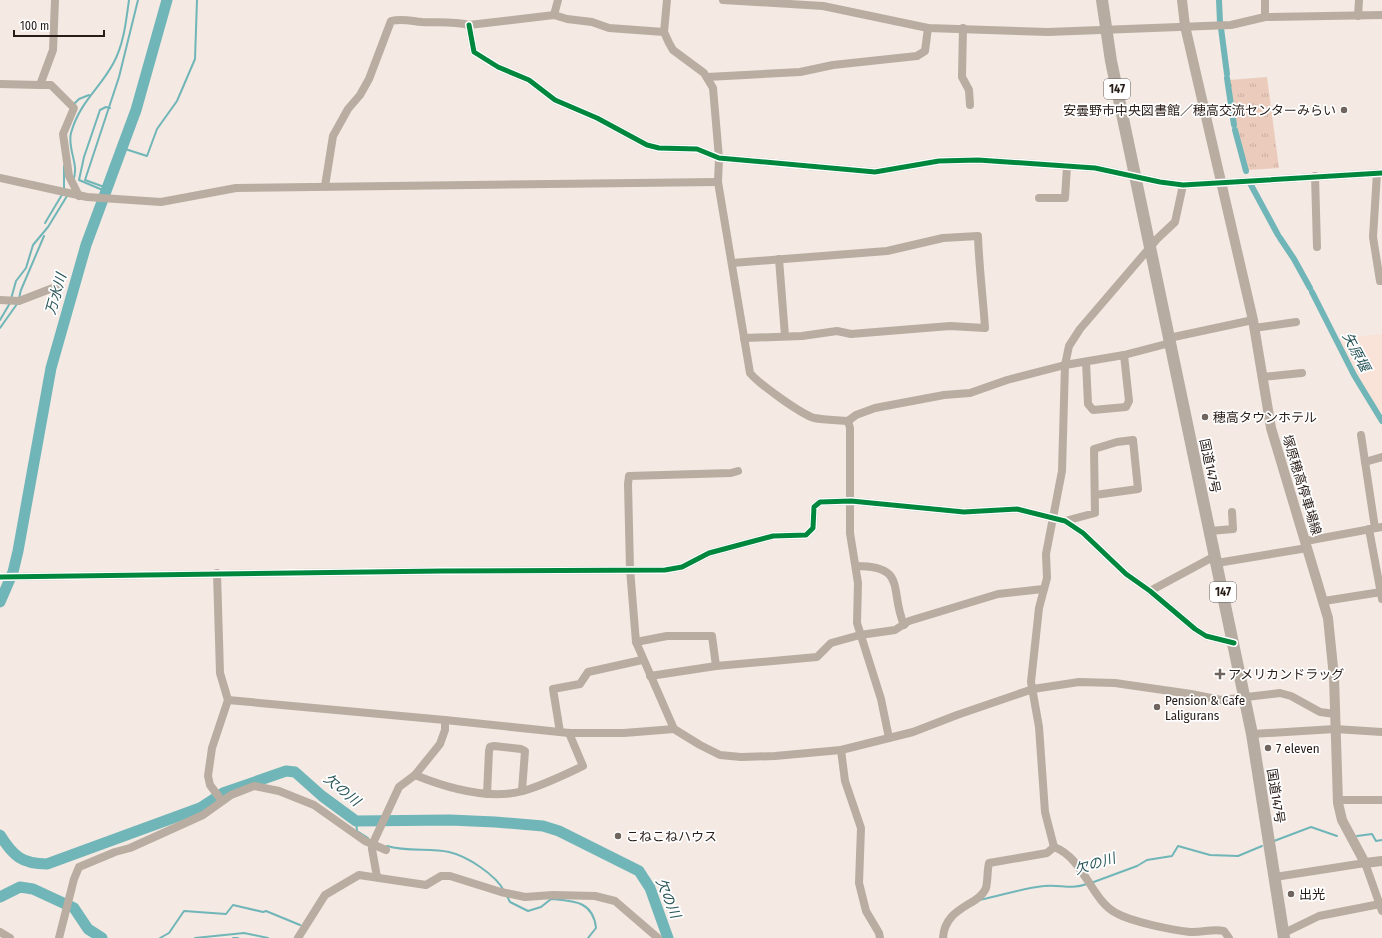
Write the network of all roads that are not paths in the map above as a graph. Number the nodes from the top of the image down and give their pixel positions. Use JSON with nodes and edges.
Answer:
{"nodes":[{"id":1,"x":55,"y":0,"type":"edge"},
{"id":2,"x":558,"y":0,"type":"edge"},
{"id":3,"x":667,"y":0,"type":"edge"},
{"id":4,"x":722,"y":0,"type":"edge"},
{"id":5,"x":1102,"y":0,"type":"edge"},
{"id":6,"x":1182,"y":0,"type":"edge"},
{"id":7,"x":1265,"y":0,"type":"edge"},
{"id":8,"x":1359,"y":0,"type":"edge"},
{"id":9,"x":554,"y":15,"type":"junction"},
{"id":10,"x":1382,"y":15,"type":"edge"},
{"id":11,"x":1358,"y":16,"type":"junction"},
{"id":12,"x":1265,"y":17,"type":"junction"},
{"id":13,"x":469,"y":25,"type":"junction"},
{"id":14,"x":1185,"y":26,"type":"junction"},
{"id":15,"x":928,"y":28,"type":"junction"},
{"id":16,"x":963,"y":28,"type":"junction"},
{"id":17,"x":1105,"y":29,"type":"junction"},
{"id":18,"x":664,"y":32,"type":"junction"},
{"id":19,"x":707,"y":77,"type":"junction"},
{"id":20,"x":0,"y":84,"type":"edge"},
{"id":21,"x":40,"y":85,"type":"junction"},
{"id":22,"x":970,"y":105,"type":"dead end"},
{"id":23,"x":718,"y":158,"type":"junction"},
{"id":24,"x":1067,"y":166,"type":"junction"},
{"id":25,"x":1380,"y":173,"type":"edge"},
{"id":26,"x":1315,"y":176,"type":"junction"},
{"id":27,"x":0,"y":178,"type":"edge"},
{"id":28,"x":1136,"y":178,"type":"junction"},
{"id":29,"x":1222,"y":182,"type":"junction"},
{"id":30,"x":1183,"y":185,"type":"junction"},
{"id":31,"x":325,"y":186,"type":"junction"},
{"id":32,"x":719,"y":186,"type":"junction"},
{"id":33,"x":80,"y":196,"type":"junction"},
{"id":34,"x":1039,"y":198,"type":"dead end"},
{"id":35,"x":1150,"y":247,"type":"junction"},
{"id":36,"x":1318,"y":247,"type":"dead end"},
{"id":37,"x":779,"y":259,"type":"junction"},
{"id":38,"x":732,"y":263,"type":"junction"},
{"id":39,"x":1382,"y":281,"type":"edge"},
{"id":40,"x":58,"y":286,"type":"dead end"},
{"id":41,"x":0,"y":300,"type":"edge"},
{"id":42,"x":1296,"y":322,"type":"dead end"},
{"id":43,"x":1254,"y":324,"type":"junction"},
{"id":44,"x":785,"y":336,"type":"junction"},
{"id":45,"x":744,"y":338,"type":"junction"},
{"id":46,"x":1169,"y":341,"type":"junction"},
{"id":47,"x":1124,"y":355,"type":"junction"},
{"id":48,"x":1086,"y":362,"type":"junction"},
{"id":49,"x":1065,"y":365,"type":"junction"},
{"id":50,"x":1302,"y":373,"type":"dead end"},
{"id":51,"x":1262,"y":377,"type":"junction"},
{"id":52,"x":848,"y":421,"type":"junction"},
{"id":53,"x":1361,"y":435,"type":"dead end"},
{"id":54,"x":1382,"y":457,"type":"edge"},
{"id":55,"x":1365,"y":462,"type":"junction"},
{"id":56,"x":738,"y":471,"type":"dead end"},
{"id":57,"x":1095,"y":495,"type":"junction"},
{"id":58,"x":851,"y":501,"type":"junction"},
{"id":59,"x":1232,"y":512,"type":"dead end"},
{"id":60,"x":1054,"y":519,"type":"junction"},
{"id":61,"x":1065,"y":521,"type":"junction"},
{"id":62,"x":1375,"y":528,"type":"edge"},
{"id":63,"x":1210,"y":530,"type":"junction"},
{"id":64,"x":1306,"y":544,"type":"junction"},
{"id":65,"x":1216,"y":559,"type":"junction"},
{"id":66,"x":856,"y":566,"type":"junction"},
{"id":67,"x":630,"y":569,"type":"junction"},
{"id":68,"x":217,"y":573,"type":"junction"},
{"id":69,"x":0,"y":577,"type":"edge"},
{"id":70,"x":1044,"y":589,"type":"junction"},
{"id":71,"x":1150,"y":590,"type":"junction"},
{"id":72,"x":1382,"y":596,"type":"edge"},
{"id":73,"x":1324,"y":601,"type":"junction"},
{"id":74,"x":904,"y":625,"type":"junction"},
{"id":75,"x":860,"y":635,"type":"junction"},
{"id":76,"x":636,"y":642,"type":"junction"},
{"id":77,"x":1234,"y":643,"type":"junction"},
{"id":78,"x":642,"y":660,"type":"junction"},
{"id":79,"x":716,"y":666,"type":"junction"},
{"id":80,"x":650,"y":676,"type":"junction"},
{"id":81,"x":1033,"y":690,"type":"junction"},
{"id":82,"x":1244,"y":696,"type":"junction"},
{"id":83,"x":228,"y":700,"type":"junction"},
{"id":84,"x":1335,"y":714,"type":"junction"},
{"id":85,"x":445,"y":720,"type":"junction"},
{"id":86,"x":674,"y":729,"type":"junction"},
{"id":87,"x":1334,"y":729,"type":"junction"},
{"id":88,"x":560,"y":732,"type":"junction"},
{"id":89,"x":1382,"y":732,"type":"edge"},
{"id":90,"x":569,"y":733,"type":"junction"},
{"id":91,"x":1252,"y":734,"type":"junction"},
{"id":92,"x":889,"y":738,"type":"junction"},
{"id":93,"x":841,"y":750,"type":"junction"},
{"id":94,"x":415,"y":775,"type":"junction"},
{"id":95,"x":522,"y":791,"type":"junction"},
{"id":96,"x":487,"y":794,"type":"junction"},
{"id":97,"x":221,"y":800,"type":"junction"},
{"id":98,"x":1337,"y":800,"type":"junction"},
{"id":99,"x":1382,"y":800,"type":"edge"},
{"id":100,"x":374,"y":842,"type":"junction"},
{"id":101,"x":1054,"y":847,"type":"junction"},
{"id":102,"x":386,"y":850,"type":"dead end"},
{"id":103,"x":1382,"y":861,"type":"edge"},
{"id":104,"x":1365,"y":863,"type":"junction"},
{"id":105,"x":377,"y":877,"type":"junction"},
{"id":106,"x":1275,"y":877,"type":"junction"},
{"id":107,"x":1381,"y":908,"type":"edge"},
{"id":108,"x":0,"y":932,"type":"edge"},
{"id":109,"x":1283,"y":936,"type":"edge"},
{"id":110,"x":10,"y":938,"type":"edge"},
{"id":111,"x":60,"y":938,"type":"edge"},
{"id":112,"x":298,"y":938,"type":"edge"},
{"id":113,"x":658,"y":938,"type":"edge"},
{"id":114,"x":880,"y":938,"type":"edge"},
{"id":115,"x":943,"y":938,"type":"edge"},
{"id":116,"x":1229,"y":938,"type":"edge"}],
"edges":[{"from":1,"to":21,"type":"street"},
{"from":2,"to":9,"type":"street"},
{"from":3,"to":18,"type":"street"},
{"from":4,"to":15,"type":"street"},
{"from":5,"to":17,"type":"highway","name":"国道147号","number":"147"},
{"from":6,"to":14,"type":"main road","name":"塚原穂高停車場線"},
{"from":7,"to":12,"type":"street"},
{"from":8,"to":11,"type":"street"},
{"from":9,"to":13,"type":"street"},
{"from":9,"to":18,"type":"street"},
{"from":10,"to":11,"type":"street"},
{"from":11,"to":12,"type":"street"},
{"from":12,"to":14,"type":"street"},
{"from":13,"to":23,"type":"street"},
{"from":13,"to":31,"type":"street"},
{"from":14,"to":17,"type":"street"},
{"from":14,"to":29,"type":"main road","name":"塚原穂高停車場線"},
{"from":15,"to":16,"type":"street"},
{"from":15,"to":19,"type":"street"},
{"from":16,"to":17,"type":"street"},
{"from":16,"to":22,"type":"street"},
{"from":17,"to":28,"type":"highway","name":"国道147号","number":"147"},
{"from":18,"to":19,"type":"street"},
{"from":19,"to":23,"type":"street"},
{"from":20,"to":21,"type":"street"},
{"from":21,"to":33,"type":"street"},
{"from":23,"to":24,"type":"street"},
{"from":23,"to":32,"type":"street"},
{"from":24,"to":28,"type":"street"},
{"from":24,"to":34,"type":"street"},
{"from":25,"to":26,"type":"street"},
{"from":25,"to":39,"type":"street"},
{"from":26,"to":29,"type":"street"},
{"from":26,"to":36,"type":"street"},
{"from":27,"to":33,"type":"street"},
{"from":28,"to":30,"type":"street"},
{"from":28,"to":35,"type":"highway","name":"国道147号","number":"147"},
{"from":29,"to":30,"type":"street"},
{"from":29,"to":43,"type":"main road","name":"塚原穂高停車場線"},
{"from":30,"to":35,"type":"street"},
{"from":31,"to":32,"type":"street"},
{"from":31,"to":33,"type":"street"},
{"from":32,"to":38,"type":"street"},
{"from":35,"to":46,"type":"highway","name":"国道147号","number":"147"},
{"from":35,"to":49,"type":"street"},
{"from":37,"to":38,"type":"street"},
{"from":37,"to":44,"type":"street"},
{"from":37,"to":44,"type":"street"},
{"from":38,"to":45,"type":"street"},
{"from":40,"to":41,"type":"street"},
{"from":42,"to":43,"type":"street"},
{"from":43,"to":46,"type":"street"},
{"from":43,"to":51,"type":"main road","name":"塚原穂高停車場線"},
{"from":44,"to":45,"type":"street"},
{"from":45,"to":52,"type":"street"},
{"from":46,"to":47,"type":"street"},
{"from":46,"to":63,"type":"highway","name":"国道147号","number":"147"},
{"from":47,"to":48,"type":"street"},
{"from":47,"to":48,"type":"street"},
{"from":48,"to":49,"type":"street"},
{"from":49,"to":52,"type":"street"},
{"from":49,"to":60,"type":"street"},
{"from":50,"to":51,"type":"street"},
{"from":51,"to":64,"type":"main road","name":"塚原穂高停車場線"},
{"from":52,"to":58,"type":"street"},
{"from":53,"to":55,"type":"street"},
{"from":54,"to":55,"type":"street"},
{"from":55,"to":62,"type":"street"},
{"from":56,"to":67,"type":"street"},
{"from":57,"to":57,"type":"street"},
{"from":57,"to":61,"type":"street"},
{"from":58,"to":60,"type":"street"},
{"from":58,"to":66,"type":"street"},
{"from":58,"to":67,"type":"street"},
{"from":59,"to":63,"type":"street"},
{"from":60,"to":61,"type":"street"},
{"from":60,"to":70,"type":"street"},
{"from":61,"to":71,"type":"street"},
{"from":62,"to":64,"type":"street"},
{"from":62,"to":72,"type":"street"},
{"from":63,"to":65,"type":"highway","name":"国道147号","number":"147"},
{"from":64,"to":65,"type":"street"},
{"from":64,"to":73,"type":"main road","name":"塚原穂高停車場線"},
{"from":65,"to":71,"type":"street"},
{"from":65,"to":77,"type":"highway","name":"国道147号","number":"147"},
{"from":66,"to":74,"type":"street"},
{"from":66,"to":75,"type":"street"},
{"from":67,"to":68,"type":"street"},
{"from":67,"to":76,"type":"street"},
{"from":68,"to":69,"type":"street"},
{"from":68,"to":83,"type":"street"},
{"from":70,"to":74,"type":"street"},
{"from":70,"to":81,"type":"street"},
{"from":71,"to":77,"type":"street"},
{"from":72,"to":73,"type":"street"},
{"from":73,"to":84,"type":"main road","name":"塚原穂高停車場線"},
{"from":74,"to":75,"type":"street"},
{"from":75,"to":79,"type":"street"},
{"from":75,"to":92,"type":"street"},
{"from":76,"to":78,"type":"street"},
{"from":76,"to":79,"type":"street"},
{"from":77,"to":82,"type":"highway","name":"国道147号","number":"147"},
{"from":78,"to":80,"type":"street"},
{"from":78,"to":88,"type":"street"},
{"from":79,"to":80,"type":"street"},
{"from":80,"to":86,"type":"street"},
{"from":81,"to":82,"type":"street"},
{"from":81,"to":92,"type":"street"},
{"from":81,"to":101,"type":"street"},
{"from":82,"to":84,"type":"street"},
{"from":82,"to":91,"type":"highway","name":"国道147号","number":"147"},
{"from":83,"to":85,"type":"street"},
{"from":83,"to":97,"type":"street"},
{"from":84,"to":87,"type":"main road","name":"塚原穂高停車場線"},
{"from":85,"to":88,"type":"street"},
{"from":85,"to":94,"type":"street"},
{"from":86,"to":90,"type":"street"},
{"from":86,"to":93,"type":"street"},
{"from":87,"to":89,"type":"street"},
{"from":87,"to":91,"type":"street"},
{"from":87,"to":98,"type":"main road","name":"塚原穂高停車場線"},
{"from":88,"to":90,"type":"street"},
{"from":90,"to":95,"type":"street"},
{"from":91,"to":106,"type":"highway","name":"国道147号","number":"147"},
{"from":92,"to":93,"type":"street"},
{"from":93,"to":114,"type":"street"},
{"from":94,"to":96,"type":"street"},
{"from":94,"to":100,"type":"street"},
{"from":95,"to":96,"type":"street"},
{"from":95,"to":96,"type":"street"},
{"from":97,"to":100,"type":"street"},
{"from":97,"to":111,"type":"street"},
{"from":98,"to":99,"type":"street"},
{"from":98,"to":104,"type":"main road","name":"塚原穂高停車場線"},
{"from":100,"to":102,"type":"street"},
{"from":100,"to":105,"type":"street"},
{"from":101,"to":115,"type":"street"},
{"from":101,"to":116,"type":"street"},
{"from":103,"to":104,"type":"main road"},
{"from":104,"to":106,"type":"street"},
{"from":104,"to":107,"type":"street"},
{"from":105,"to":112,"type":"street"},
{"from":105,"to":113,"type":"street"},
{"from":106,"to":109,"type":"highway","name":"国道147号","number":"147"},
{"from":107,"to":109,"type":"street"},
{"from":108,"to":110,"type":"street"}]}
